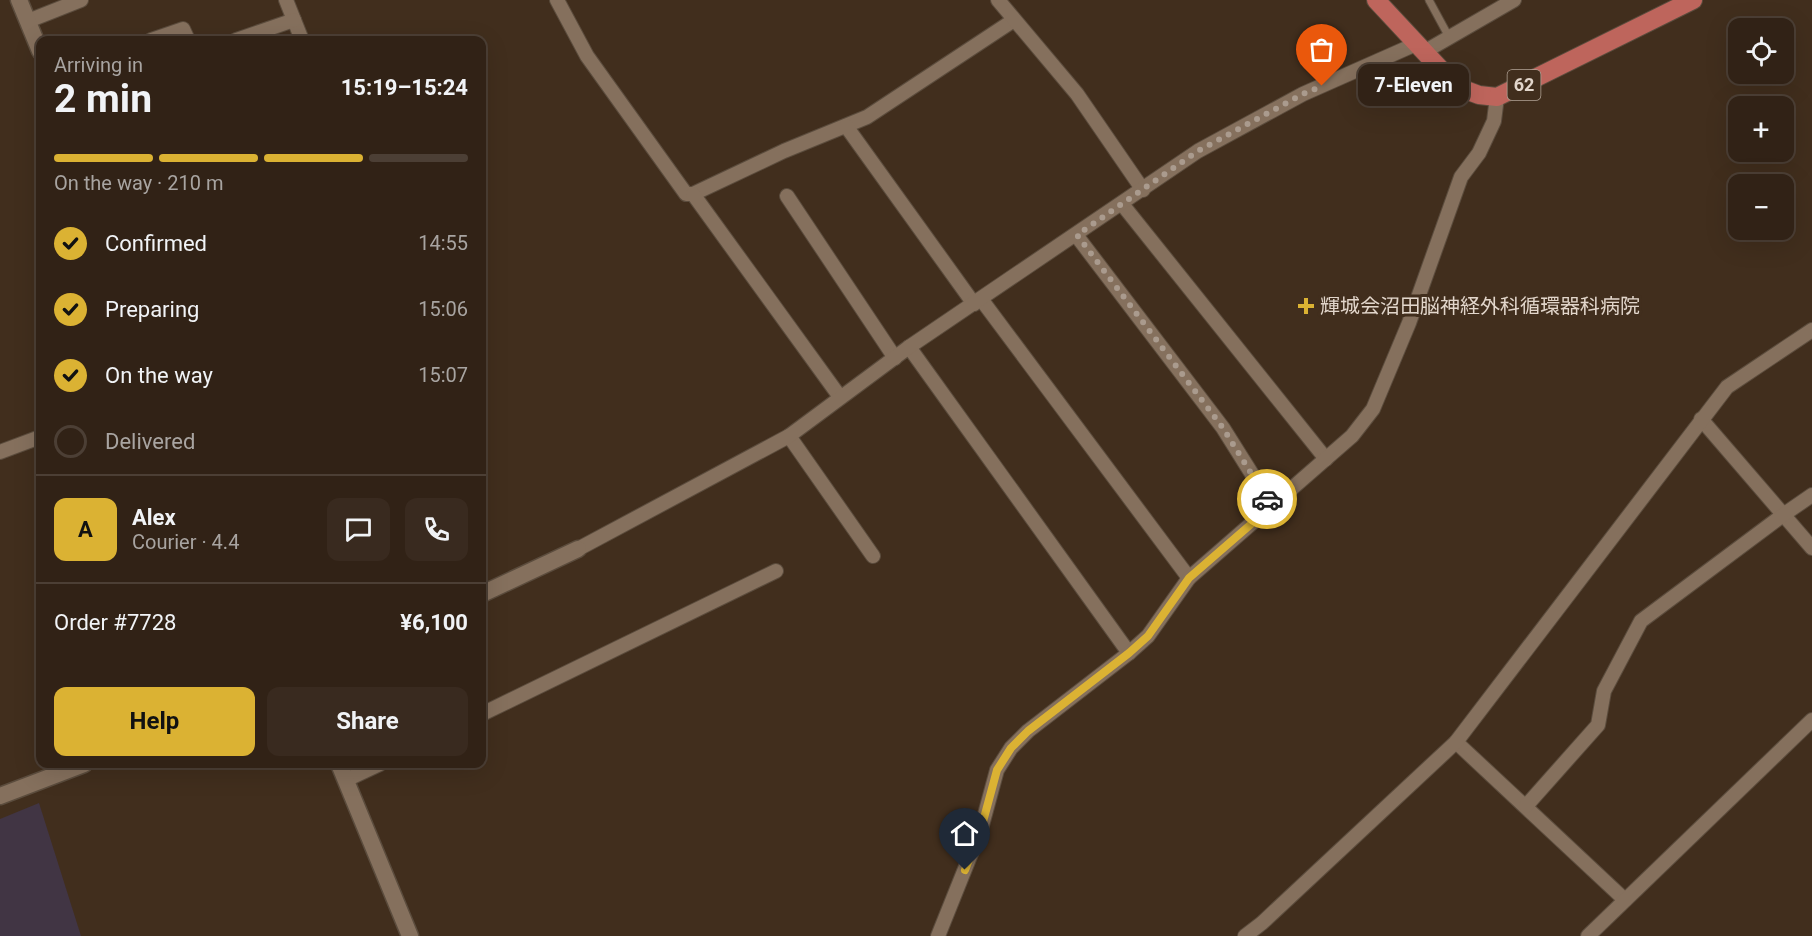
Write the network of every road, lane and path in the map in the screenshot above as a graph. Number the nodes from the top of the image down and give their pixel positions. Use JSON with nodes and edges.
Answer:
{"nodes":[{"id":1,"x":19,"y":0,"type":"edge"},
{"id":2,"x":81,"y":0,"type":"edge"},
{"id":3,"x":286,"y":0,"type":"edge"},
{"id":4,"x":557,"y":0,"type":"edge"},
{"id":5,"x":998,"y":0,"type":"edge"},
{"id":6,"x":1376,"y":0,"type":"edge"},
{"id":7,"x":1429,"y":0,"type":"edge"},
{"id":8,"x":1514,"y":0,"type":"edge"},
{"id":9,"x":1693,"y":0,"type":"edge"},
{"id":10,"x":294,"y":20,"type":"junction"},
{"id":11,"x":1014,"y":20,"type":"junction"},
{"id":12,"x":28,"y":21,"type":"junction"},
{"id":13,"x":163,"y":36,"type":"edge"},
{"id":14,"x":186,"y":36,"type":"edge"},
{"id":15,"x":248,"y":36,"type":"edge"},
{"id":16,"x":300,"y":36,"type":"edge"},
{"id":17,"x":1449,"y":37,"type":"junction"},
{"id":18,"x":36,"y":41,"type":"edge"},
{"id":19,"x":1420,"y":48,"type":"junction"},
{"id":20,"x":1497,"y":97,"type":"junction"},
{"id":21,"x":846,"y":126,"type":"junction"},
{"id":22,"x":1143,"y":190,"type":"junction"},
{"id":23,"x":693,"y":194,"type":"junction"},
{"id":24,"x":787,"y":196,"type":"dead end"},
{"id":25,"x":1122,"y":204,"type":"junction"},
{"id":26,"x":1077,"y":235,"type":"junction"},
{"id":27,"x":978,"y":301,"type":"junction"},
{"id":28,"x":1812,"y":330,"type":"edge"},
{"id":29,"x":909,"y":347,"type":"junction"},
{"id":30,"x":895,"y":358,"type":"junction"},
{"id":31,"x":840,"y":397,"type":"junction"},
{"id":32,"x":1701,"y":419,"type":"junction"},
{"id":33,"x":789,"y":436,"type":"junction"},
{"id":34,"x":36,"y":438,"type":"edge"},
{"id":35,"x":0,"y":452,"type":"edge"},
{"id":36,"x":1326,"y":459,"type":"junction"},
{"id":37,"x":1812,"y":495,"type":"edge"},
{"id":38,"x":1272,"y":506,"type":"junction"},
{"id":39,"x":1783,"y":514,"type":"junction"},
{"id":40,"x":1812,"y":548,"type":"edge"},
{"id":41,"x":578,"y":549,"type":"joint"},
{"id":42,"x":873,"y":556,"type":"dead end"},
{"id":43,"x":776,"y":571,"type":"dead end"},
{"id":44,"x":1189,"y":578,"type":"junction"},
{"id":45,"x":486,"y":592,"type":"edge"},
{"id":46,"x":1129,"y":653,"type":"junction"},
{"id":47,"x":486,"y":712,"type":"edge"},
{"id":48,"x":1812,"y":720,"type":"edge"},
{"id":49,"x":1456,"y":742,"type":"junction"},
{"id":50,"x":74,"y":768,"type":"edge"},
{"id":51,"x":341,"y":768,"type":"edge"},
{"id":52,"x":372,"y":768,"type":"edge"},
{"id":53,"x":346,"y":780,"type":"junction"},
{"id":54,"x":0,"y":796,"type":"edge"},
{"id":55,"x":1526,"y":806,"type":"junction"},
{"id":56,"x":1625,"y":900,"type":"junction"},
{"id":57,"x":410,"y":936,"type":"edge"},
{"id":58,"x":938,"y":936,"type":"edge"},
{"id":59,"x":1245,"y":936,"type":"edge"},
{"id":60,"x":1588,"y":936,"type":"edge"}],
"edges":[{"from":1,"to":12,"type":"street"},
{"from":2,"to":12,"type":"street"},
{"from":3,"to":10,"type":"street"},
{"from":4,"to":23,"type":"street"},
{"from":5,"to":11,"type":"street"},
{"from":6,"to":19,"type":"main road","number":"62"},
{"from":7,"to":17,"type":"lane"},
{"from":8,"to":17,"type":"street"},
{"from":9,"to":20,"type":"main road","number":"62"},
{"from":10,"to":15,"type":"street"},
{"from":10,"to":16,"type":"street"},
{"from":11,"to":21,"type":"street"},
{"from":11,"to":22,"type":"street"},
{"from":12,"to":18,"type":"street"},
{"from":13,"to":14,"type":"street"},
{"from":17,"to":19,"type":"street"},
{"from":19,"to":20,"type":"main road","number":"62"},
{"from":19,"to":22,"type":"street"},
{"from":20,"to":36,"type":"street"},
{"from":21,"to":23,"type":"street"},
{"from":21,"to":27,"type":"street"},
{"from":22,"to":25,"type":"street"},
{"from":23,"to":31,"type":"street"},
{"from":24,"to":30,"type":"street"},
{"from":25,"to":26,"type":"street"},
{"from":25,"to":36,"type":"street"},
{"from":26,"to":27,"type":"street"},
{"from":26,"to":38,"type":"street"},
{"from":27,"to":29,"type":"street"},
{"from":27,"to":44,"type":"street"},
{"from":28,"to":32,"type":"street"},
{"from":29,"to":30,"type":"street"},
{"from":29,"to":46,"type":"street"},
{"from":30,"to":31,"type":"street"},
{"from":31,"to":33,"type":"street"},
{"from":32,"to":39,"type":"street"},
{"from":32,"to":49,"type":"street"},
{"from":33,"to":41,"type":"street"},
{"from":33,"to":42,"type":"street"},
{"from":34,"to":35,"type":"street"},
{"from":36,"to":38,"type":"street"},
{"from":37,"to":39,"type":"street"},
{"from":38,"to":44,"type":"street"},
{"from":39,"to":40,"type":"street"},
{"from":39,"to":55,"type":"street"},
{"from":41,"to":45,"type":"street"},
{"from":43,"to":47,"type":"street"},
{"from":44,"to":46,"type":"street"},
{"from":46,"to":58,"type":"street"},
{"from":48,"to":56,"type":"street"},
{"from":49,"to":55,"type":"street"},
{"from":49,"to":59,"type":"street"},
{"from":50,"to":54,"type":"street"},
{"from":51,"to":53,"type":"street"},
{"from":52,"to":53,"type":"street"},
{"from":53,"to":57,"type":"street"},
{"from":55,"to":56,"type":"street"},
{"from":56,"to":60,"type":"street"}]}
